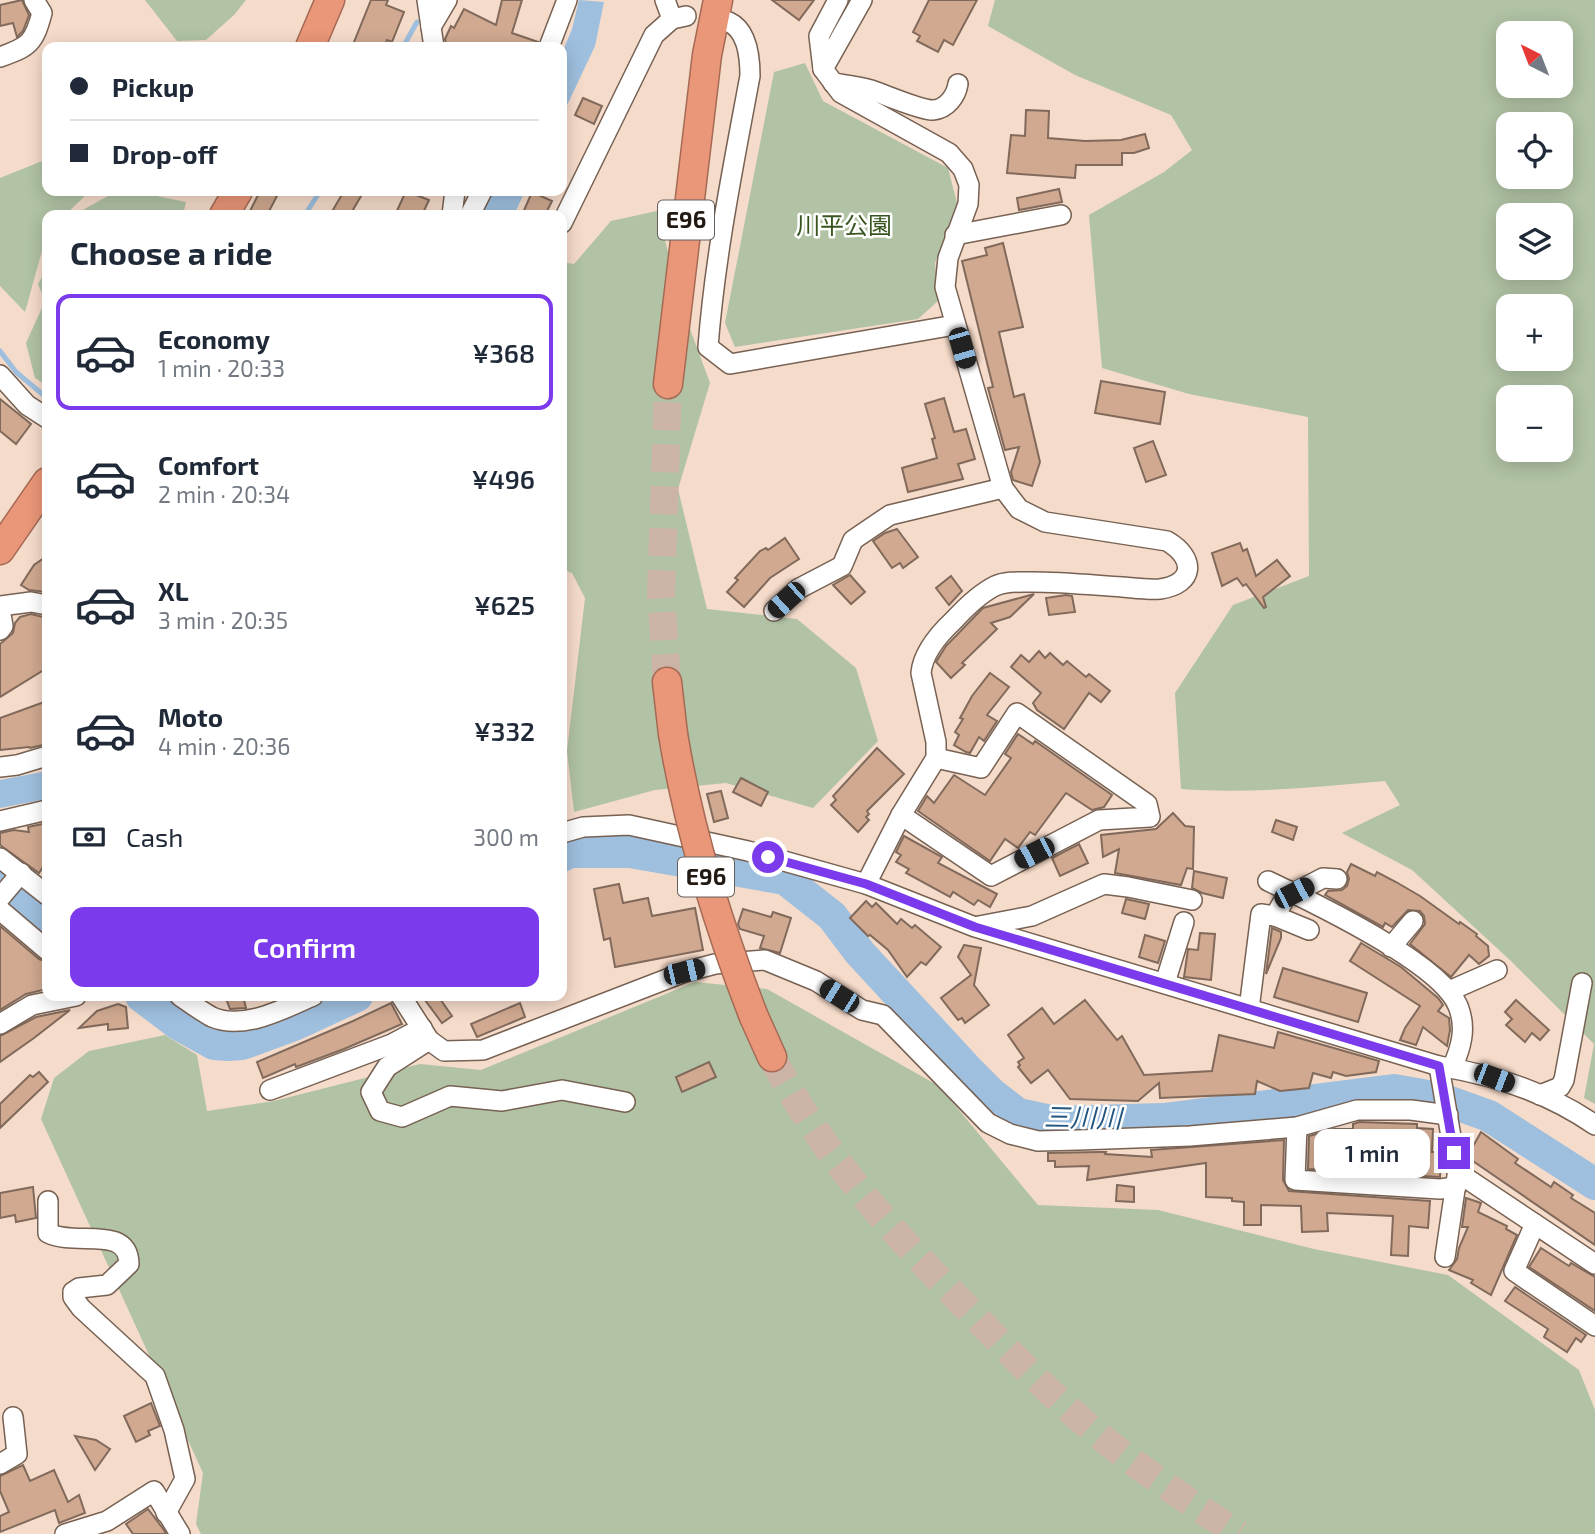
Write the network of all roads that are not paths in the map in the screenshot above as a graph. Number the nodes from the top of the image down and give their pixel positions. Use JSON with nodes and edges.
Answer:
{"nodes":[{"id":1,"x":34,"y":0,"type":"edge"},
{"id":2,"x":315,"y":0,"type":"edge"},
{"id":3,"x":330,"y":0,"type":"edge"},
{"id":4,"x":427,"y":0,"type":"edge"},
{"id":5,"x":447,"y":0,"type":"edge"},
{"id":6,"x":567,"y":0,"type":"edge"},
{"id":7,"x":710,"y":0,"type":"edge"},
{"id":8,"x":838,"y":0,"type":"edge"},
{"id":9,"x":862,"y":0,"type":"edge"},
{"id":10,"x":724,"y":11,"type":"edge"},
{"id":11,"x":674,"y":12,"type":"edge"},
{"id":12,"x":431,"y":27,"type":"junction"},
{"id":13,"x":297,"y":42,"type":"edge"},
{"id":14,"x":312,"y":42,"type":"edge"},
{"id":15,"x":433,"y":42,"type":"edge"},
{"id":16,"x":550,"y":42,"type":"edge"},
{"id":17,"x":707,"y":55,"type":"junction"},
{"id":18,"x":0,"y":57,"type":"edge"},
{"id":19,"x":828,"y":76,"type":"junction"},
{"id":20,"x":958,"y":84,"type":"dead end"},
{"id":21,"x":567,"y":212,"type":"edge"},
{"id":22,"x":1061,"y":215,"type":"dead end"},
{"id":23,"x":956,"y":235,"type":"junction"},
{"id":24,"x":955,"y":325,"type":"junction"},
{"id":25,"x":0,"y":375,"type":"edge"},
{"id":26,"x":668,"y":384,"type":"tunnel mouth"},
{"id":27,"x":42,"y":415,"type":"edge"},
{"id":28,"x":1003,"y":488,"type":"junction"},
{"id":29,"x":42,"y":489,"type":"edge"},
{"id":30,"x":42,"y":508,"type":"edge"},
{"id":31,"x":0,"y":550,"type":"edge"},
{"id":32,"x":0,"y":568,"type":"edge"},
{"id":33,"x":42,"y":604,"type":"edge"},
{"id":34,"x":0,"y":608,"type":"edge"},
{"id":35,"x":774,"y":611,"type":"dead end"},
{"id":36,"x":0,"y":630,"type":"edge"},
{"id":37,"x":667,"y":682,"type":"tunnel mouth"},
{"id":38,"x":42,"y":758,"type":"edge"},
{"id":39,"x":936,"y":758,"type":"junction"},
{"id":40,"x":0,"y":767,"type":"edge"},
{"id":41,"x":42,"y":811,"type":"edge"},
{"id":42,"x":901,"y":815,"type":"junction"},
{"id":43,"x":0,"y":821,"type":"edge"},
{"id":44,"x":567,"y":832,"type":"edge"},
{"id":45,"x":0,"y":858,"type":"edge"},
{"id":46,"x":20,"y":873,"type":"junction"},
{"id":47,"x":1337,"y":879,"type":"dead end"},
{"id":48,"x":1268,"y":881,"type":"dead end"},
{"id":49,"x":866,"y":884,"type":"junction"},
{"id":50,"x":42,"y":891,"type":"edge"},
{"id":51,"x":1292,"y":892,"type":"junction"},
{"id":52,"x":0,"y":898,"type":"edge"},
{"id":53,"x":1192,"y":900,"type":"dead end"},
{"id":54,"x":0,"y":910,"type":"edge"},
{"id":55,"x":1275,"y":916,"type":"junction"},
{"id":56,"x":1413,"y":921,"type":"dead end"},
{"id":57,"x":1184,"y":922,"type":"dead end"},
{"id":58,"x":975,"y":927,"type":"junction"},
{"id":59,"x":1309,"y":930,"type":"dead end"},
{"id":60,"x":42,"y":946,"type":"edge"},
{"id":61,"x":1391,"y":947,"type":"junction"},
{"id":62,"x":1497,"y":970,"type":"dead end"},
{"id":63,"x":1165,"y":983,"type":"junction"},
{"id":64,"x":1582,"y":984,"type":"dead end"},
{"id":65,"x":1449,"y":991,"type":"junction"},
{"id":66,"x":52,"y":1001,"type":"edge"},
{"id":67,"x":188,"y":1001,"type":"edge"},
{"id":68,"x":300,"y":1001,"type":"edge"},
{"id":69,"x":404,"y":1001,"type":"edge"},
{"id":70,"x":1249,"y":1009,"type":"junction"},
{"id":71,"x":0,"y":1024,"type":"edge"},
{"id":72,"x":425,"y":1034,"type":"junction"},
{"id":73,"x":772,"y":1057,"type":"tunnel mouth"},
{"id":74,"x":1446,"y":1067,"type":"junction"},
{"id":75,"x":270,"y":1090,"type":"dead end"},
{"id":76,"x":1540,"y":1095,"type":"junction"},
{"id":77,"x":625,"y":1102,"type":"dead end"},
{"id":78,"x":1448,"y":1115,"type":"junction"},
{"id":79,"x":1595,"y":1125,"type":"edge"},
{"id":80,"x":1297,"y":1127,"type":"junction"},
{"id":81,"x":1457,"y":1180,"type":"junction"},
{"id":82,"x":48,"y":1202,"type":"dead end"},
{"id":83,"x":1535,"y":1224,"type":"junction"},
{"id":84,"x":1445,"y":1257,"type":"dead end"},
{"id":85,"x":1595,"y":1264,"type":"edge"},
{"id":86,"x":1595,"y":1326,"type":"edge"},
{"id":87,"x":13,"y":1418,"type":"dead end"},
{"id":88,"x":0,"y":1464,"type":"edge"},
{"id":89,"x":166,"y":1513,"type":"junction"},
{"id":90,"x":65,"y":1534,"type":"edge"},
{"id":91,"x":180,"y":1534,"type":"edge"}],
"edges":[{"from":1,"to":18,"type":"street"},
{"from":2,"to":13,"type":"highway"},
{"from":3,"to":14,"type":"highway"},
{"from":4,"to":12,"type":"street"},
{"from":5,"to":12,"type":"street"},
{"from":6,"to":16,"type":"street"},
{"from":7,"to":17,"type":"highway","number":"E96"},
{"from":8,"to":19,"type":"street"},
{"from":9,"to":19,"type":"street"},
{"from":10,"to":17,"type":"highway","number":"E96"},
{"from":10,"to":24,"type":"street"},
{"from":11,"to":21,"type":"street"},
{"from":12,"to":15,"type":"street"},
{"from":17,"to":26,"type":"highway","number":"E96"},
{"from":19,"to":20,"type":"street"},
{"from":19,"to":23,"type":"street"},
{"from":22,"to":23,"type":"street"},
{"from":23,"to":24,"type":"street"},
{"from":24,"to":28,"type":"street"},
{"from":25,"to":27,"type":"street"},
{"from":28,"to":35,"type":"street"},
{"from":28,"to":39,"type":"street"},
{"from":29,"to":31,"type":"highway"},
{"from":30,"to":32,"type":"highway"},
{"from":33,"to":34,"type":"street"},
{"from":34,"to":36,"type":"street"},
{"from":37,"to":73,"type":"highway","number":"E96","bridge":true},
{"from":38,"to":40,"type":"street"},
{"from":39,"to":42,"type":"street"},
{"from":39,"to":42,"type":"street"},
{"from":41,"to":43,"type":"street"},
{"from":42,"to":49,"type":"street"},
{"from":44,"to":49,"type":"street"},
{"from":45,"to":46,"type":"street"},
{"from":46,"to":50,"type":"street"},
{"from":46,"to":52,"type":"street"},
{"from":47,"to":51,"type":"street"},
{"from":48,"to":51,"type":"street"},
{"from":49,"to":58,"type":"street"},
{"from":51,"to":55,"type":"street"},
{"from":51,"to":61,"type":"street"},
{"from":53,"to":58,"type":"street"},
{"from":54,"to":60,"type":"street"},
{"from":55,"to":59,"type":"street"},
{"from":55,"to":70,"type":"street"},
{"from":56,"to":61,"type":"street"},
{"from":57,"to":63,"type":"street"},
{"from":58,"to":63,"type":"street"},
{"from":61,"to":65,"type":"street"},
{"from":62,"to":65,"type":"street"},
{"from":63,"to":70,"type":"street"},
{"from":64,"to":76,"type":"street"},
{"from":65,"to":74,"type":"street"},
{"from":66,"to":71,"type":"street"},
{"from":67,"to":68,"type":"street"},
{"from":69,"to":72,"type":"street"},
{"from":70,"to":74,"type":"street"},
{"from":72,"to":75,"type":"street"},
{"from":72,"to":77,"type":"street"},
{"from":72,"to":80,"type":"street"},
{"from":74,"to":76,"type":"street"},
{"from":74,"to":78,"type":"street"},
{"from":76,"to":79,"type":"street"},
{"from":78,"to":80,"type":"street"},
{"from":78,"to":81,"type":"street"},
{"from":80,"to":81,"type":"street"},
{"from":81,"to":83,"type":"street"},
{"from":81,"to":84,"type":"street"},
{"from":82,"to":89,"type":"street"},
{"from":83,"to":85,"type":"street"},
{"from":83,"to":86,"type":"street"},
{"from":87,"to":88,"type":"street"},
{"from":89,"to":90,"type":"street"},
{"from":89,"to":91,"type":"street"}]}
